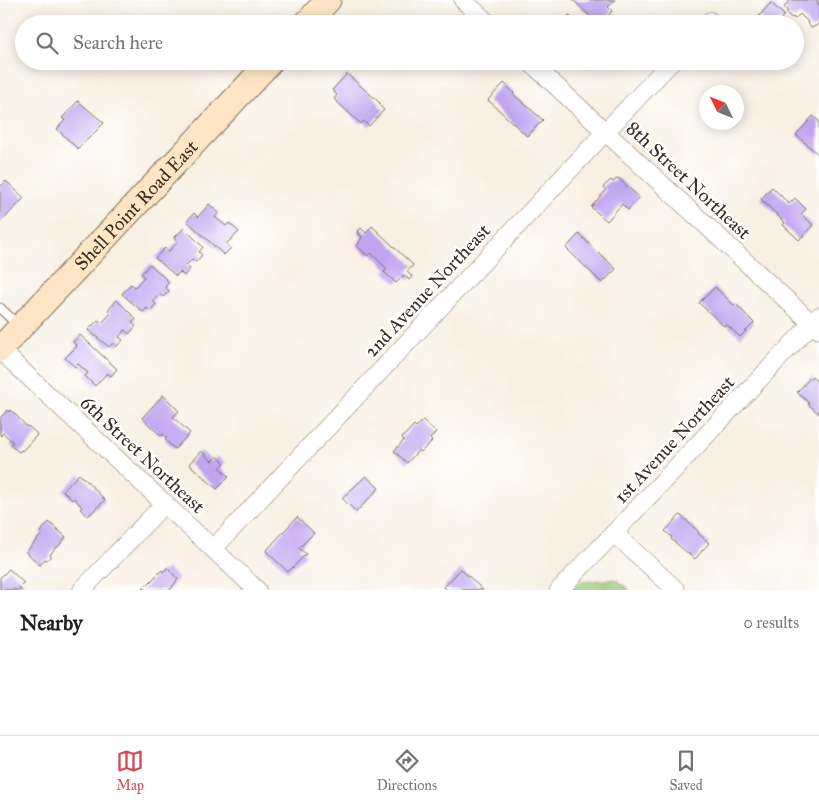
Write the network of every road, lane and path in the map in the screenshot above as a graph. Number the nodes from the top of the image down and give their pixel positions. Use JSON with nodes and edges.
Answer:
{"nodes":[{"id":1,"x":328,"y":0,"type":"edge"},
{"id":2,"x":463,"y":0,"type":"edge"},
{"id":3,"x":314,"y":15,"type":"edge"},
{"id":4,"x":479,"y":15,"type":"edge"},
{"id":5,"x":263,"y":70,"type":"edge"},
{"id":6,"x":539,"y":70,"type":"edge"},
{"id":7,"x":664,"y":70,"type":"edge"},
{"id":8,"x":606,"y":132,"type":"junction"},
{"id":9,"x":0,"y":308,"type":"edge"},
{"id":10,"x":817,"y":323,"type":"edge"},
{"id":11,"x":20,"y":328,"type":"junction"},
{"id":12,"x":0,"y":350,"type":"edge"},
{"id":13,"x":165,"y":503,"type":"junction"},
{"id":14,"x":614,"y":534,"type":"junction"},
{"id":15,"x":214,"y":548,"type":"junction"},
{"id":16,"x":82,"y":590,"type":"edge"},
{"id":17,"x":257,"y":590,"type":"edge"},
{"id":18,"x":559,"y":590,"type":"edge"},
{"id":19,"x":676,"y":590,"type":"edge"}],
"edges":[{"from":1,"to":3,"type":"street"},
{"from":2,"to":4,"type":"street"},
{"from":5,"to":11,"type":"street","name":"Shell Point Road East"},
{"from":6,"to":8,"type":"street","name":"8th Street Northeast"},
{"from":7,"to":8,"type":"street","name":"2nd Avenue Northeast"},
{"from":8,"to":10,"type":"street","name":"8th Street Northeast"},
{"from":8,"to":15,"type":"street","name":"2nd Avenue Northeast"},
{"from":9,"to":11,"type":"lane"},
{"from":10,"to":14,"type":"street","name":"1st Avenue Northeast"},
{"from":11,"to":12,"type":"street","name":"Shell Point Road East"},
{"from":12,"to":13,"type":"street","name":"6th Street Northeast"},
{"from":13,"to":15,"type":"street","name":"6th Street Northeast"},
{"from":13,"to":16,"type":"street"},
{"from":14,"to":18,"type":"street","name":"1st Avenue Northeast"},
{"from":14,"to":19,"type":"street"},
{"from":15,"to":17,"type":"street","name":"6th Street Northeast"}]}
